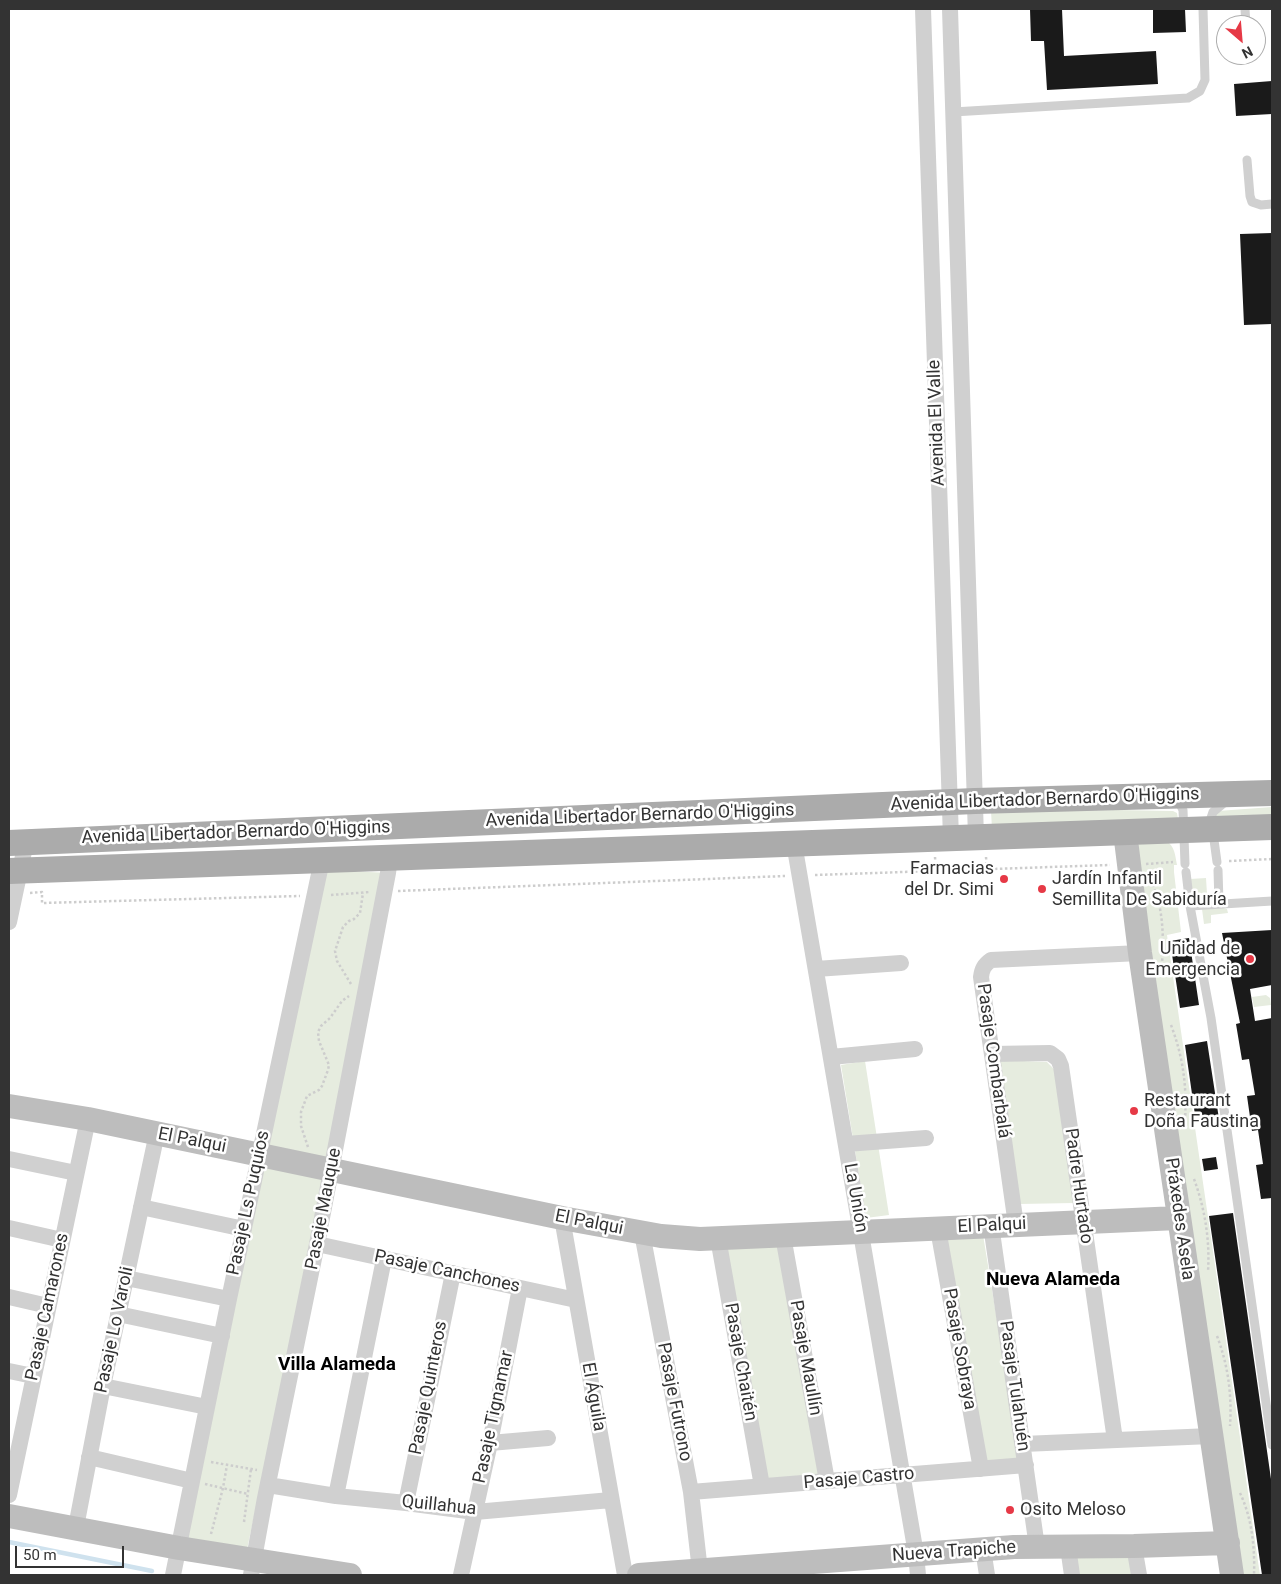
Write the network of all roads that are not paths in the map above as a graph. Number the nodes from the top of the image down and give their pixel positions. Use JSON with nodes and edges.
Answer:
{"nodes":[{"id":1,"x":923,"y":9,"type":"edge"},
{"id":2,"x":950,"y":9,"type":"edge"},
{"id":3,"x":1203,"y":9,"type":"edge"},
{"id":4,"x":953,"y":112,"type":"junction"},
{"id":5,"x":1247,"y":160,"type":"dead end"},
{"id":6,"x":1272,"y":204,"type":"edge"},
{"id":7,"x":1272,"y":793,"type":"edge"},
{"id":8,"x":1242,"y":794,"type":"junction"},
{"id":9,"x":1175,"y":795,"type":"junction"},
{"id":10,"x":963,"y":802,"type":"junction"},
{"id":11,"x":1272,"y":827,"type":"edge"},
{"id":12,"x":1185,"y":829,"type":"junction"},
{"id":13,"x":1213,"y":829,"type":"junction"},
{"id":14,"x":1125,"y":832,"type":"junction"},
{"id":15,"x":964,"y":837,"type":"junction"},
{"id":16,"x":18,"y":842,"type":"edge"},
{"id":17,"x":794,"y":843,"type":"junction"},
{"id":18,"x":390,"y":857,"type":"junction"},
{"id":19,"x":322,"y":860,"type":"junction"},
{"id":20,"x":14,"y":870,"type":"edge"},
{"id":21,"x":1272,"y":901,"type":"edge"},
{"id":22,"x":1219,"y":903,"type":"junction"},
{"id":23,"x":1190,"y":906,"type":"junction"},
{"id":24,"x":9,"y":922,"type":"edge"},
{"id":25,"x":1140,"y":953,"type":"junction"},
{"id":26,"x":901,"y":963,"type":"dead end"},
{"id":27,"x":816,"y":969,"type":"junction"},
{"id":28,"x":915,"y":1049,"type":"dead end"},
{"id":29,"x":992,"y":1054,"type":"junction"},
{"id":30,"x":831,"y":1057,"type":"junction"},
{"id":31,"x":9,"y":1106,"type":"edge"},
{"id":32,"x":88,"y":1119,"type":"junction"},
{"id":33,"x":157,"y":1134,"type":"junction"},
{"id":34,"x":926,"y":1138,"type":"dead end"},
{"id":35,"x":846,"y":1144,"type":"junction"},
{"id":36,"x":259,"y":1154,"type":"junction"},
{"id":37,"x":9,"y":1159,"type":"edge"},
{"id":38,"x":332,"y":1171,"type":"junction"},
{"id":39,"x":76,"y":1172,"type":"junction"},
{"id":40,"x":141,"y":1207,"type":"junction"},
{"id":41,"x":562,"y":1218,"type":"junction"},
{"id":42,"x":1178,"y":1218,"type":"junction"},
{"id":43,"x":1083,"y":1221,"type":"junction"},
{"id":44,"x":991,"y":1225,"type":"junction"},
{"id":45,"x":1016,"y":1225,"type":"junction"},
{"id":46,"x":9,"y":1228,"type":"edge"},
{"id":47,"x":244,"y":1229,"type":"junction"},
{"id":48,"x":938,"y":1229,"type":"junction"},
{"id":49,"x":861,"y":1232,"type":"junction"},
{"id":50,"x":642,"y":1233,"type":"junction"},
{"id":51,"x":783,"y":1236,"type":"junction"},
{"id":52,"x":718,"y":1238,"type":"junction"},
{"id":53,"x":62,"y":1240,"type":"junction"},
{"id":54,"x":317,"y":1244,"type":"junction"},
{"id":55,"x":384,"y":1259,"type":"junction"},
{"id":56,"x":453,"y":1273,"type":"junction"},
{"id":57,"x":126,"y":1278,"type":"junction"},
{"id":58,"x":520,"y":1288,"type":"junction"},
{"id":59,"x":9,"y":1298,"type":"edge"},
{"id":60,"x":229,"y":1299,"type":"junction"},
{"id":61,"x":576,"y":1300,"type":"junction"},
{"id":62,"x":48,"y":1306,"type":"junction"},
{"id":63,"x":118,"y":1314,"type":"junction"},
{"id":64,"x":222,"y":1336,"type":"junction"},
{"id":65,"x":9,"y":1371,"type":"edge"},
{"id":66,"x":34,"y":1376,"type":"junction"},
{"id":67,"x":103,"y":1386,"type":"junction"},
{"id":68,"x":207,"y":1407,"type":"junction"},
{"id":69,"x":1221,"y":1433,"type":"junction"},
{"id":70,"x":548,"y":1438,"type":"dead end"},
{"id":71,"x":1115,"y":1440,"type":"junction"},
{"id":72,"x":14,"y":1442,"type":"edge"},
{"id":73,"x":490,"y":1443,"type":"junction"},
{"id":74,"x":1023,"y":1444,"type":"junction"},
{"id":75,"x":1272,"y":1445,"type":"edge"},
{"id":76,"x":89,"y":1457,"type":"junction"},
{"id":77,"x":1026,"y":1465,"type":"junction"},
{"id":78,"x":981,"y":1468,"type":"junction"},
{"id":79,"x":903,"y":1475,"type":"junction"},
{"id":80,"x":270,"y":1479,"type":"junction"},
{"id":81,"x":192,"y":1481,"type":"junction"},
{"id":82,"x":827,"y":1481,"type":"junction"},
{"id":83,"x":762,"y":1486,"type":"junction"},
{"id":84,"x":691,"y":1492,"type":"junction"},
{"id":85,"x":9,"y":1495,"type":"edge"},
{"id":86,"x":336,"y":1496,"type":"junction"},
{"id":87,"x":611,"y":1500,"type":"junction"},
{"id":88,"x":406,"y":1503,"type":"junction"},
{"id":89,"x":475,"y":1512,"type":"junction"},
{"id":90,"x":9,"y":1516,"type":"edge"},
{"id":91,"x":76,"y":1527,"type":"junction"},
{"id":92,"x":1228,"y":1543,"type":"junction"},
{"id":93,"x":1134,"y":1546,"type":"junction"},
{"id":94,"x":1038,"y":1547,"type":"junction"},
{"id":95,"x":1068,"y":1547,"type":"junction"},
{"id":96,"x":178,"y":1548,"type":"junction"},
{"id":97,"x":983,"y":1549,"type":"junction"},
{"id":98,"x":917,"y":1564,"type":"edge"},
{"id":99,"x":252,"y":1568,"type":"edge"},
{"id":100,"x":689,"y":1573,"type":"edge"},
{"id":101,"x":174,"y":1575,"type":"edge"},
{"id":102,"x":350,"y":1575,"type":"edge"},
{"id":103,"x":461,"y":1575,"type":"edge"},
{"id":104,"x":625,"y":1575,"type":"edge"},
{"id":105,"x":639,"y":1575,"type":"edge"},
{"id":106,"x":986,"y":1575,"type":"edge"},
{"id":107,"x":1072,"y":1575,"type":"edge"},
{"id":108,"x":1139,"y":1575,"type":"edge"},
{"id":109,"x":1232,"y":1575,"type":"edge"}],
"edges":[{"from":1,"to":10,"type":"street","name":"Avenida El Valle"},
{"from":2,"to":4,"type":"street","name":"Avenida El Valle"},
{"from":3,"to":4,"type":"lane"},
{"from":4,"to":10,"type":"street","name":"Avenida El Valle"},
{"from":5,"to":6,"type":"lane"},
{"from":7,"to":8,"type":"main road","name":"Avenida Libertador Bernardo O'Higgins"},
{"from":8,"to":9,"type":"main road","name":"Avenida Libertador Bernardo O'Higgins"},
{"from":8,"to":13,"type":"lane"},
{"from":9,"to":10,"type":"main road","name":"Avenida Libertador Bernardo O'Higgins"},
{"from":9,"to":12,"type":"lane"},
{"from":10,"to":15,"type":"street","name":"Avenida El Valle"},
{"from":10,"to":15,"type":"street","name":"Avenida El Valle"},
{"from":10,"to":16,"type":"main road","name":"Avenida Libertador Bernardo O'Higgins"},
{"from":11,"to":13,"type":"main road","name":"Avenida Libertador Bernardo O'Higgins"},
{"from":12,"to":13,"type":"main road","name":"Avenida Libertador Bernardo O'Higgins"},
{"from":12,"to":14,"type":"main road","name":"Avenida Libertador Bernardo O'Higgins"},
{"from":12,"to":23,"type":"lane"},
{"from":13,"to":22,"type":"lane"},
{"from":14,"to":15,"type":"main road","name":"Avenida Libertador Bernardo O'Higgins"},
{"from":14,"to":25,"type":"street","name":"Práxedes Asela"},
{"from":15,"to":17,"type":"main road","name":"Avenida Libertador Bernardo O'Higgins"},
{"from":16,"to":20,"type":"street"},
{"from":17,"to":18,"type":"main road","name":"Avenida Libertador Bernardo O'Higgins"},
{"from":17,"to":27,"type":"street","name":"La Unión"},
{"from":18,"to":19,"type":"main road","name":"Avenida Libertador Bernardo O'Higgins"},
{"from":18,"to":38,"type":"street","name":"Pasaje Mauque"},
{"from":19,"to":20,"type":"main road","name":"Avenida Libertador Bernardo O'Higgins"},
{"from":19,"to":36,"type":"street","name":"Pasaje Ls Puquios"},
{"from":20,"to":24,"type":"street"},
{"from":21,"to":22,"type":"lane"},
{"from":22,"to":23,"type":"lane"},
{"from":23,"to":75,"type":"lane"},
{"from":25,"to":29,"type":"street","name":"Pasaje Combarbalá"},
{"from":25,"to":42,"type":"street","name":"Práxedes Asela"},
{"from":26,"to":27,"type":"street"},
{"from":27,"to":30,"type":"street","name":"La Unión"},
{"from":28,"to":30,"type":"street"},
{"from":29,"to":43,"type":"street","name":"Padre Hurtado"},
{"from":29,"to":45,"type":"street","name":"Pasaje Combarbalá"},
{"from":30,"to":35,"type":"street","name":"La Unión"},
{"from":31,"to":32,"type":"street","name":"El Palqui"},
{"from":32,"to":33,"type":"street","name":"El Palqui"},
{"from":32,"to":39,"type":"street","name":"Pasaje Camarones"},
{"from":33,"to":36,"type":"street","name":"El Palqui"},
{"from":33,"to":40,"type":"street","name":"Pasaje Lo Varoli"},
{"from":34,"to":35,"type":"street"},
{"from":35,"to":49,"type":"street","name":"La Unión"},
{"from":36,"to":38,"type":"street","name":"El Palqui"},
{"from":36,"to":47,"type":"street","name":"Pasaje Ls Puquios"},
{"from":37,"to":39,"type":"street"},
{"from":38,"to":41,"type":"street","name":"El Palqui"},
{"from":38,"to":54,"type":"street","name":"Pasaje Mauque"},
{"from":39,"to":53,"type":"street","name":"Pasaje Camarones"},
{"from":40,"to":47,"type":"street"},
{"from":40,"to":57,"type":"street","name":"Pasaje Lo Varoli"},
{"from":41,"to":50,"type":"street","name":"El Palqui"},
{"from":41,"to":61,"type":"street","name":"El Águila"},
{"from":42,"to":43,"type":"street","name":"El Palqui"},
{"from":42,"to":69,"type":"street","name":"Práxedes Asela"},
{"from":43,"to":45,"type":"street","name":"El Palqui"},
{"from":43,"to":71,"type":"street","name":"Padre Hurtado"},
{"from":44,"to":45,"type":"street","name":"El Palqui"},
{"from":44,"to":48,"type":"street","name":"El Palqui"},
{"from":44,"to":74,"type":"street","name":"Pasaje Tulahuén"},
{"from":46,"to":53,"type":"street"},
{"from":47,"to":60,"type":"street","name":"Pasaje Ls Puquios"},
{"from":48,"to":49,"type":"street","name":"El Palqui"},
{"from":48,"to":78,"type":"street","name":"Pasaje Sobraya"},
{"from":49,"to":51,"type":"street","name":"El Palqui"},
{"from":49,"to":79,"type":"street","name":"La Unión"},
{"from":50,"to":52,"type":"street","name":"El Palqui"},
{"from":50,"to":84,"type":"street","name":"Pasaje Futrono"},
{"from":51,"to":52,"type":"street","name":"El Palqui"},
{"from":51,"to":82,"type":"street","name":"Pasaje Maullín"},
{"from":52,"to":83,"type":"street","name":"Pasaje Chaitén"},
{"from":53,"to":62,"type":"street","name":"Pasaje Camarones"},
{"from":54,"to":55,"type":"street","name":"Pasaje Canchones"},
{"from":54,"to":80,"type":"street","name":"Pasaje Mauque"},
{"from":55,"to":56,"type":"street","name":"Pasaje Canchones"},
{"from":55,"to":86,"type":"street"},
{"from":56,"to":58,"type":"street","name":"Pasaje Canchones"},
{"from":56,"to":88,"type":"street","name":"Pasaje Quinteros"},
{"from":57,"to":60,"type":"street"},
{"from":57,"to":63,"type":"street","name":"Pasaje Lo Varoli"},
{"from":58,"to":61,"type":"street","name":"Pasaje Canchones"},
{"from":58,"to":73,"type":"street","name":"Pasaje Tignamar"},
{"from":59,"to":62,"type":"street"},
{"from":60,"to":64,"type":"street","name":"Pasaje Ls Puquios"},
{"from":61,"to":87,"type":"street","name":"El Águila"},
{"from":62,"to":66,"type":"street","name":"Pasaje Camarones"},
{"from":63,"to":64,"type":"street"},
{"from":63,"to":67,"type":"street","name":"Pasaje Lo Varoli"},
{"from":64,"to":68,"type":"street","name":"Pasaje Ls Puquios"},
{"from":65,"to":66,"type":"street"},
{"from":66,"to":72,"type":"street","name":"Pasaje Camarones"},
{"from":67,"to":68,"type":"street"},
{"from":67,"to":76,"type":"street","name":"Pasaje Lo Varoli"},
{"from":68,"to":81,"type":"street","name":"Pasaje Ls Puquios"},
{"from":69,"to":71,"type":"street"},
{"from":69,"to":92,"type":"street","name":"Práxedes Asela"},
{"from":70,"to":73,"type":"street"},
{"from":71,"to":74,"type":"street"},
{"from":72,"to":85,"type":"street","name":"Pasaje Camarones"},
{"from":73,"to":89,"type":"street","name":"Pasaje Tignamar"},
{"from":74,"to":77,"type":"street","name":"Pasaje Tulahuén"},
{"from":76,"to":81,"type":"street"},
{"from":76,"to":91,"type":"street","name":"Pasaje Lo Varoli"},
{"from":77,"to":78,"type":"street","name":"Pasaje Castro"},
{"from":77,"to":94,"type":"street","name":"Pasaje Tulahuén"},
{"from":78,"to":79,"type":"street","name":"Pasaje Castro"},
{"from":79,"to":82,"type":"street","name":"Pasaje Castro"},
{"from":79,"to":98,"type":"street","name":"La Unión"},
{"from":80,"to":86,"type":"street","name":"Quillahua"},
{"from":80,"to":99,"type":"street","name":"Pasaje Mauque"},
{"from":81,"to":96,"type":"street","name":"Pasaje Ls Puquios"},
{"from":82,"to":83,"type":"street","name":"Pasaje Castro"},
{"from":83,"to":84,"type":"street","name":"Pasaje Castro"},
{"from":84,"to":100,"type":"street","name":"Pasaje Futrono"},
{"from":86,"to":88,"type":"street","name":"Quillahua"},
{"from":87,"to":89,"type":"street","name":"Quillahua"},
{"from":87,"to":104,"type":"street","name":"El Águila"},
{"from":88,"to":89,"type":"street","name":"Quillahua"},
{"from":89,"to":103,"type":"street","name":"Pasaje Tignamar"},
{"from":90,"to":91,"type":"street"},
{"from":91,"to":96,"type":"street"},
{"from":92,"to":93,"type":"street","name":"Nueva Trapiche"},
{"from":92,"to":109,"type":"street","name":"Práxedes Asela"},
{"from":93,"to":95,"type":"street","name":"Nueva Trapiche"},
{"from":93,"to":108,"type":"street"},
{"from":94,"to":95,"type":"street","name":"Nueva Trapiche"},
{"from":94,"to":97,"type":"street","name":"Nueva Trapiche"},
{"from":95,"to":107,"type":"street"},
{"from":96,"to":99,"type":"street"},
{"from":96,"to":101,"type":"street","name":"Pasaje Ls Puquios"},
{"from":97,"to":98,"type":"street","name":"Nueva Trapiche"},
{"from":97,"to":106,"type":"street"},
{"from":98,"to":100,"type":"street","name":"Nueva Trapiche"},
{"from":99,"to":102,"type":"street"},
{"from":100,"to":105,"type":"street","name":"Nueva Trapiche"}]}
